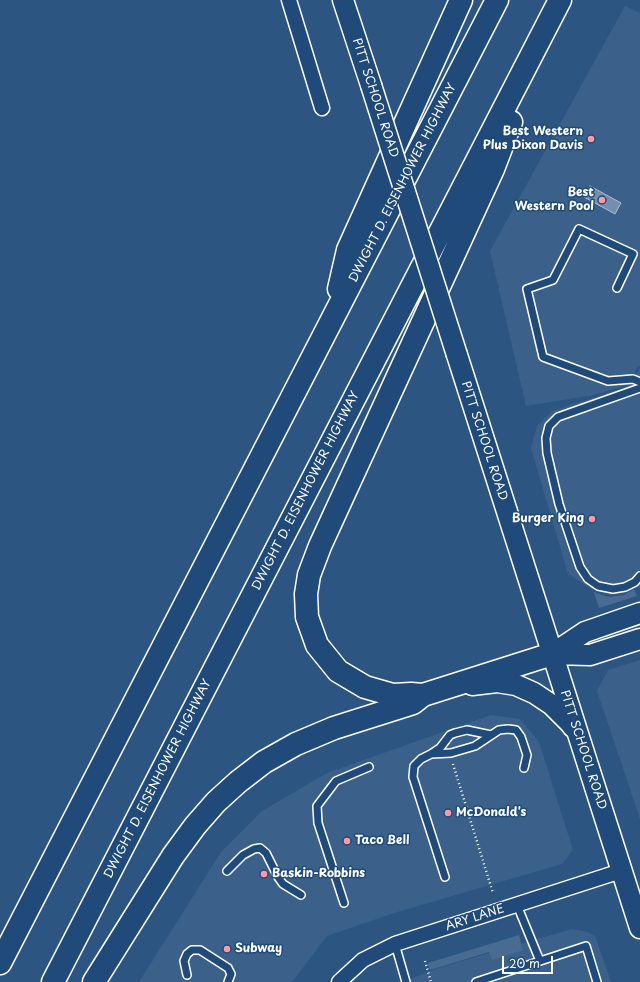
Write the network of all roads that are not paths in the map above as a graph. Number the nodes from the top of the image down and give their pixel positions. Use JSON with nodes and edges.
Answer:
{"nodes":[{"id":1,"x":289,"y":0,"type":"edge"},
{"id":2,"x":343,"y":0,"type":"edge"},
{"id":3,"x":461,"y":0,"type":"edge"},
{"id":4,"x":498,"y":0,"type":"edge"},
{"id":5,"x":555,"y":9,"type":"edge"},
{"id":6,"x":322,"y":108,"type":"dead end"},
{"id":7,"x":637,"y":253,"type":"edge"},
{"id":8,"x":617,"y":288,"type":"dead end"},
{"id":9,"x":332,"y":320,"type":"junction"},
{"id":10,"x":640,"y":382,"type":"edge"},
{"id":11,"x":640,"y":388,"type":"edge"},
{"id":12,"x":640,"y":576,"type":"edge"},
{"id":13,"x":640,"y":613,"type":"edge"},
{"id":14,"x":640,"y":639,"type":"edge"},
{"id":15,"x":552,"y":654,"type":"junction"},
{"id":16,"x":450,"y":686,"type":"junction"},
{"id":17,"x":423,"y":695,"type":"junction"},
{"id":18,"x":491,"y":735,"type":"junction"},
{"id":19,"x":580,"y":741,"type":"junction"},
{"id":20,"x":431,"y":754,"type":"junction"},
{"id":21,"x":369,"y":767,"type":"dead end"},
{"id":22,"x":524,"y":768,"type":"dead end"},
{"id":23,"x":227,"y":871,"type":"dead end"},
{"id":24,"x":621,"y":871,"type":"junction"},
{"id":25,"x":445,"y":877,"type":"dead end"},
{"id":26,"x":301,"y":895,"type":"dead end"},
{"id":27,"x":344,"y":903,"type":"dead end"},
{"id":28,"x":517,"y":905,"type":"junction"},
{"id":29,"x":640,"y":928,"type":"edge"},
{"id":30,"x":395,"y":944,"type":"junction"},
{"id":31,"x":540,"y":961,"type":"junction"},
{"id":32,"x":0,"y":963,"type":"edge"},
{"id":33,"x":187,"y":974,"type":"dead end"},
{"id":34,"x":487,"y":980,"type":"edge"},
{"id":35,"x":53,"y":982,"type":"edge"},
{"id":36,"x":94,"y":982,"type":"edge"},
{"id":37,"x":228,"y":982,"type":"edge"},
{"id":38,"x":339,"y":982,"type":"edge"},
{"id":39,"x":406,"y":982,"type":"edge"},
{"id":40,"x":477,"y":982,"type":"edge"},
{"id":41,"x":597,"y":982,"type":"edge"}],
"edges":[{"from":1,"to":6,"type":"street"},
{"from":2,"to":15,"type":"main road","name":"PITT SCHOOL ROAD","bridge":true},
{"from":3,"to":9,"type":"highway"},
{"from":4,"to":9,"type":"highway","name":"DWIGHT D. EISENHOWER HIGHWAY"},
{"from":5,"to":17,"type":"highway"},
{"from":5,"to":35,"type":"highway","name":"DWIGHT D. EISENHOWER HIGHWAY"},
{"from":7,"to":8,"type":"lane"},
{"from":7,"to":10,"type":"lane"},
{"from":9,"to":32,"type":"highway","name":"DWIGHT D. EISENHOWER HIGHWAY"},
{"from":11,"to":12,"type":"lane"},
{"from":13,"to":15,"type":"main road"},
{"from":14,"to":15,"type":"main road"},
{"from":15,"to":16,"type":"highway"},
{"from":15,"to":19,"type":"main road","name":"PITT SCHOOL ROAD"},
{"from":16,"to":17,"type":"highway"},
{"from":16,"to":19,"type":"main road"},
{"from":17,"to":36,"type":"highway"},
{"from":18,"to":20,"type":"lane"},
{"from":18,"to":20,"type":"lane"},
{"from":18,"to":22,"type":"lane"},
{"from":19,"to":24,"type":"main road","name":"PITT SCHOOL ROAD"},
{"from":20,"to":25,"type":"lane"},
{"from":21,"to":27,"type":"lane"},
{"from":23,"to":26,"type":"lane"},
{"from":24,"to":28,"type":"street","name":"ARY LANE"},
{"from":24,"to":29,"type":"main road","name":"PITT SCHOOL ROAD"},
{"from":28,"to":30,"type":"street","name":"ARY LANE"},
{"from":28,"to":31,"type":"lane"},
{"from":30,"to":38,"type":"street","name":"ARY LANE"},
{"from":30,"to":39,"type":"lane"},
{"from":31,"to":34,"type":"lane"},
{"from":31,"to":41,"type":"lane"},
{"from":33,"to":37,"type":"lane"},
{"from":34,"to":40,"type":"lane"}]}
